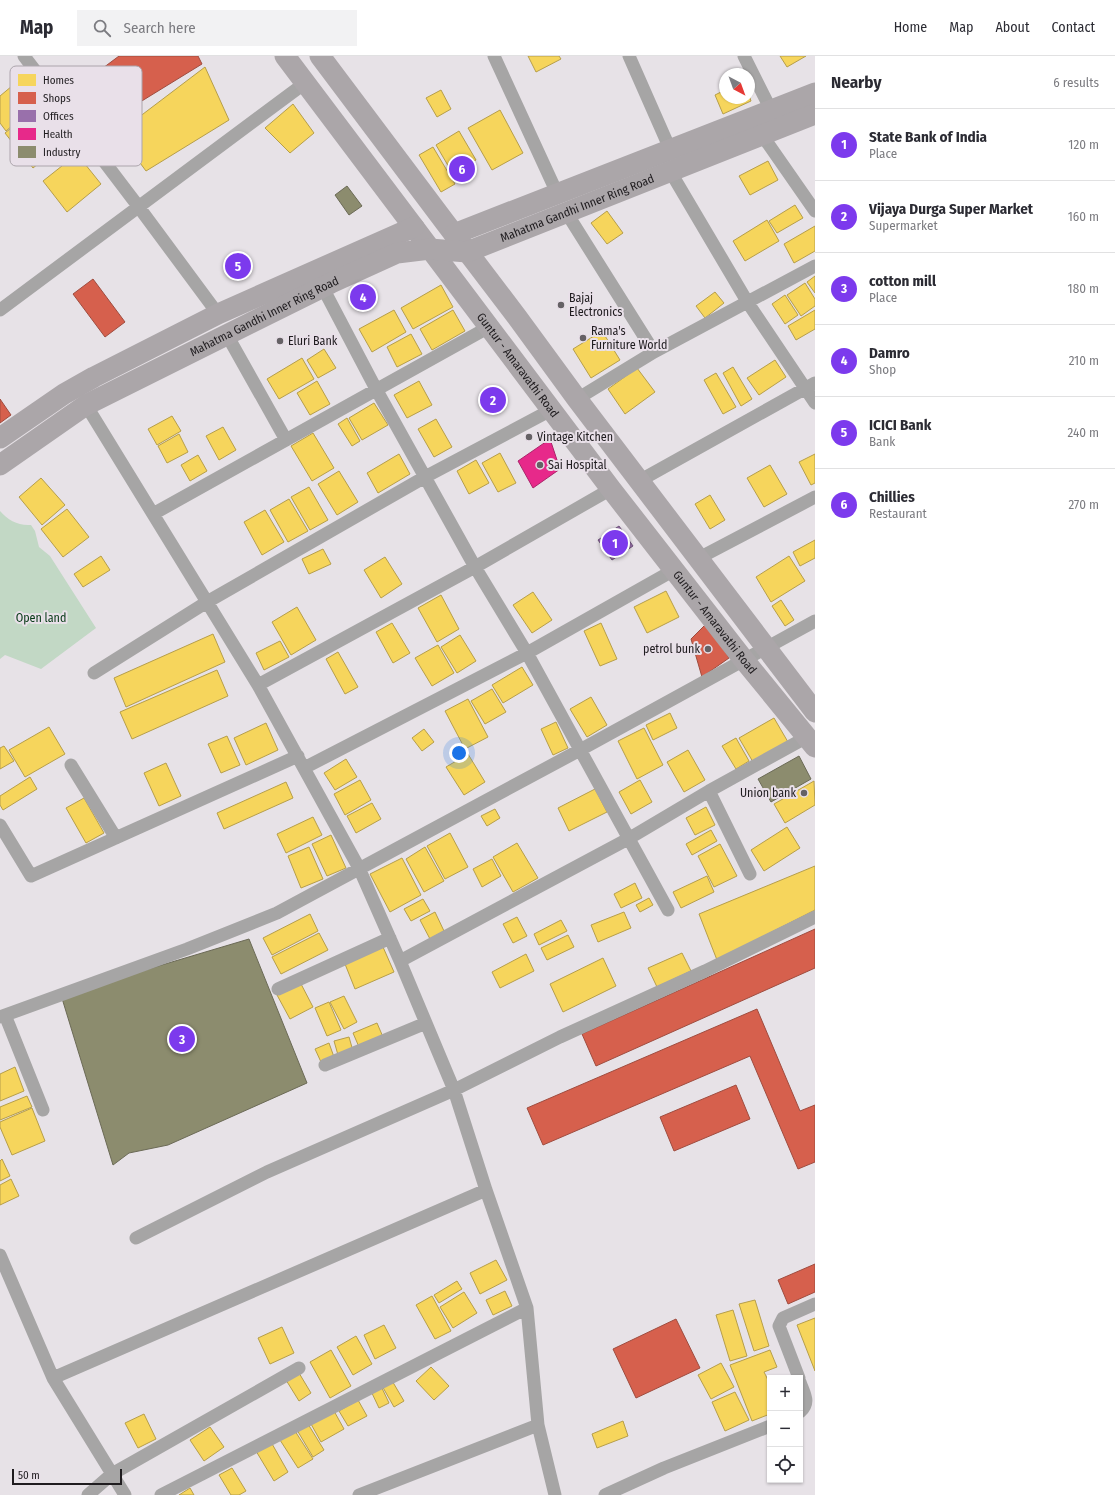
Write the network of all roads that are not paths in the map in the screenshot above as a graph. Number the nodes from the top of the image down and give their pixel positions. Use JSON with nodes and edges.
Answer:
{"nodes":[{"id":1,"x":24,"y":56,"type":"edge"},
{"id":2,"x":285,"y":56,"type":"edge"},
{"id":3,"x":320,"y":56,"type":"edge"},
{"id":4,"x":494,"y":56,"type":"edge"},
{"id":5,"x":629,"y":56,"type":"edge"},
{"id":6,"x":744,"y":56,"type":"edge"},
{"id":7,"x":32,"y":66,"type":"edge"},
{"id":8,"x":305,"y":83,"type":"junction"},
{"id":9,"x":815,"y":93,"type":"edge"},
{"id":10,"x":771,"y":110,"type":"junction"},
{"id":11,"x":815,"y":114,"type":"edge"},
{"id":12,"x":762,"y":135,"type":"junction"},
{"id":13,"x":670,"y":149,"type":"junction"},
{"id":14,"x":108,"y":166,"type":"edge"},
{"id":15,"x":670,"y":172,"type":"junction"},
{"id":16,"x":557,"y":193,"type":"junction"},
{"id":17,"x":138,"y":206,"type":"junction"},
{"id":18,"x":566,"y":212,"type":"junction"},
{"id":19,"x":815,"y":212,"type":"edge"},
{"id":20,"x":414,"y":227,"type":"junction"},
{"id":21,"x":454,"y":234,"type":"junction"},
{"id":22,"x":430,"y":248,"type":"junction"},
{"id":23,"x":467,"y":252,"type":"junction"},
{"id":24,"x":815,"y":266,"type":"edge"},
{"id":25,"x":323,"y":288,"type":"junction"},
{"id":26,"x":748,"y":303,"type":"junction"},
{"id":27,"x":0,"y":310,"type":"edge"},
{"id":28,"x":218,"y":314,"type":"junction"},
{"id":29,"x":489,"y":327,"type":"junction"},
{"id":30,"x":228,"y":335,"type":"junction"},
{"id":31,"x":654,"y":352,"type":"junction"},
{"id":32,"x":811,"y":386,"type":"edge"},
{"id":33,"x":376,"y":389,"type":"junction"},
{"id":34,"x":577,"y":399,"type":"junction"},
{"id":35,"x":815,"y":403,"type":"edge"},
{"id":36,"x":86,"y":405,"type":"junction"},
{"id":37,"x":551,"y":410,"type":"junction"},
{"id":38,"x":600,"y":429,"type":"junction"},
{"id":39,"x":0,"y":438,"type":"edge"},
{"id":40,"x":286,"y":440,"type":"junction"},
{"id":41,"x":578,"y":445,"type":"junction"},
{"id":42,"x":0,"y":465,"type":"edge"},
{"id":43,"x":425,"y":477,"type":"junction"},
{"id":44,"x":639,"y":481,"type":"junction"},
{"id":45,"x":611,"y":489,"type":"junction"},
{"id":46,"x":815,"y":497,"type":"edge"},
{"id":47,"x":153,"y":514,"type":"junction"},
{"id":48,"x":699,"y":558,"type":"junction"},
{"id":49,"x":475,"y":567,"type":"junction"},
{"id":50,"x":674,"y":570,"type":"junction"},
{"id":51,"x":207,"y":602,"type":"junction"},
{"id":52,"x":815,"y":621,"type":"edge"},
{"id":53,"x":766,"y":648,"type":"junction"},
{"id":54,"x":527,"y":653,"type":"junction"},
{"id":55,"x":744,"y":660,"type":"junction"},
{"id":56,"x":94,"y":673,"type":"dead end"},
{"id":57,"x":258,"y":685,"type":"junction"},
{"id":58,"x":815,"y":712,"type":"edge"},
{"id":59,"x":811,"y":742,"type":"edge"},
{"id":60,"x":580,"y":750,"type":"junction"},
{"id":61,"x":298,"y":756,"type":"junction"},
{"id":62,"x":71,"y":765,"type":"dead end"},
{"id":63,"x":304,"y":768,"type":"junction"},
{"id":64,"x":709,"y":791,"type":"junction"},
{"id":65,"x":0,"y":825,"type":"edge"},
{"id":66,"x":116,"y":838,"type":"junction"},
{"id":67,"x":628,"y":839,"type":"junction"},
{"id":68,"x":359,"y":868,"type":"junction"},
{"id":69,"x":750,"y":874,"type":"dead end"},
{"id":70,"x":668,"y":910,"type":"dead end"},
{"id":71,"x":815,"y":917,"type":"edge"},
{"id":72,"x":390,"y":938,"type":"junction"},
{"id":73,"x":400,"y":961,"type":"junction"},
{"id":74,"x":278,"y":988,"type":"dead end"},
{"id":75,"x":3,"y":1016,"type":"edge"},
{"id":76,"x":426,"y":1023,"type":"junction"},
{"id":77,"x":325,"y":1065,"type":"dead end"},
{"id":78,"x":454,"y":1090,"type":"junction"},
{"id":79,"x":43,"y":1110,"type":"dead end"},
{"id":80,"x":486,"y":1190,"type":"junction"},
{"id":81,"x":136,"y":1238,"type":"dead end"},
{"id":82,"x":0,"y":1255,"type":"edge"},
{"id":83,"x":815,"y":1304,"type":"edge"},
{"id":84,"x":527,"y":1308,"type":"junction"},
{"id":85,"x":299,"y":1368,"type":"dead end"},
{"id":86,"x":797,"y":1375,"type":"edge"},
{"id":87,"x":53,"y":1378,"type":"junction"},
{"id":88,"x":803,"y":1390,"type":"edge"},
{"id":89,"x":803,"y":1409,"type":"edge"},
{"id":90,"x":538,"y":1425,"type":"junction"},
{"id":91,"x":767,"y":1427,"type":"edge"},
{"id":92,"x":112,"y":1474,"type":"junction"},
{"id":93,"x":88,"y":1495,"type":"edge"},
{"id":94,"x":125,"y":1495,"type":"edge"},
{"id":95,"x":161,"y":1495,"type":"edge"},
{"id":96,"x":359,"y":1495,"type":"edge"},
{"id":97,"x":555,"y":1495,"type":"edge"},
{"id":98,"x":605,"y":1495,"type":"edge"}],
"edges":[{"from":1,"to":7,"type":"street"},
{"from":2,"to":8,"type":"main road","name":"Guntur - Amaravathi Road"},
{"from":3,"to":21,"type":"main road","name":"Guntur - Amaravathi Road"},
{"from":4,"to":16,"type":"street"},
{"from":5,"to":13,"type":"street"},
{"from":6,"to":10,"type":"street"},
{"from":8,"to":17,"type":"street"},
{"from":8,"to":20,"type":"main road","name":"Guntur - Amaravathi Road"},
{"from":9,"to":10,"type":"main road","name":"Mahatma Gandhi Inner Ring Road"},
{"from":10,"to":13,"type":"main road","name":"Mahatma Gandhi Inner Ring Road"},
{"from":11,"to":12,"type":"main road","name":"Mahatma Gandhi Inner Ring Road"},
{"from":12,"to":15,"type":"main road","name":"Mahatma Gandhi Inner Ring Road"},
{"from":12,"to":19,"type":"street"},
{"from":13,"to":16,"type":"main road","name":"Mahatma Gandhi Inner Ring Road"},
{"from":14,"to":17,"type":"street"},
{"from":15,"to":18,"type":"main road","name":"Mahatma Gandhi Inner Ring Road"},
{"from":15,"to":26,"type":"street"},
{"from":16,"to":21,"type":"main road","name":"Mahatma Gandhi Inner Ring Road"},
{"from":17,"to":27,"type":"street"},
{"from":17,"to":28,"type":"street"},
{"from":18,"to":23,"type":"main road","name":"Mahatma Gandhi Inner Ring Road"},
{"from":18,"to":31,"type":"street"},
{"from":20,"to":22,"type":"main road","name":"Guntur - Amaravathi Road"},
{"from":20,"to":28,"type":"main road","name":"Mahatma Gandhi Inner Ring Road"},
{"from":21,"to":23,"type":"main road","name":"Guntur - Amaravathi Road"},
{"from":22,"to":23,"type":"main road","name":"Mahatma Gandhi Inner Ring Road"},
{"from":22,"to":25,"type":"main road","name":"Mahatma Gandhi Inner Ring Road"},
{"from":22,"to":29,"type":"main road","name":"Guntur - Amaravathi Road"},
{"from":23,"to":34,"type":"main road","name":"Guntur - Amaravathi Road"},
{"from":24,"to":26,"type":"street"},
{"from":25,"to":30,"type":"main road","name":"Mahatma Gandhi Inner Ring Road"},
{"from":25,"to":33,"type":"street"},
{"from":26,"to":31,"type":"street"},
{"from":26,"to":32,"type":"street"},
{"from":28,"to":39,"type":"main road","name":"Mahatma Gandhi Inner Ring Road"},
{"from":29,"to":33,"type":"street"},
{"from":29,"to":37,"type":"main road","name":"Guntur - Amaravathi Road"},
{"from":30,"to":36,"type":"main road","name":"Mahatma Gandhi Inner Ring Road"},
{"from":30,"to":40,"type":"street"},
{"from":31,"to":34,"type":"street"},
{"from":32,"to":35,"type":"street"},
{"from":32,"to":44,"type":"street"},
{"from":33,"to":40,"type":"street"},
{"from":33,"to":43,"type":"street"},
{"from":34,"to":38,"type":"main road","name":"Guntur - Amaravathi Road"},
{"from":36,"to":42,"type":"main road","name":"Mahatma Gandhi Inner Ring Road"},
{"from":36,"to":47,"type":"street"},
{"from":37,"to":41,"type":"main road","name":"Guntur - Amaravathi Road"},
{"from":37,"to":43,"type":"street"},
{"from":38,"to":41,"type":"main road"},
{"from":38,"to":44,"type":"main road","name":"Guntur - Amaravathi Road"},
{"from":40,"to":47,"type":"street"},
{"from":41,"to":45,"type":"main road","name":"Guntur - Amaravathi Road"},
{"from":43,"to":49,"type":"street"},
{"from":43,"to":51,"type":"street"},
{"from":44,"to":48,"type":"main road","name":"Guntur - Amaravathi Road"},
{"from":45,"to":49,"type":"street"},
{"from":45,"to":50,"type":"main road","name":"Guntur - Amaravathi Road"},
{"from":46,"to":48,"type":"street"},
{"from":47,"to":51,"type":"street"},
{"from":48,"to":53,"type":"main road","name":"Guntur - Amaravathi Road"},
{"from":49,"to":54,"type":"street"},
{"from":49,"to":57,"type":"street"},
{"from":50,"to":54,"type":"street"},
{"from":50,"to":55,"type":"main road","name":"Guntur - Amaravathi Road"},
{"from":51,"to":56,"type":"street"},
{"from":51,"to":57,"type":"street"},
{"from":52,"to":53,"type":"street"},
{"from":53,"to":55,"type":"street"},
{"from":53,"to":58,"type":"main road","name":"Guntur - Amaravathi Road"},
{"from":54,"to":60,"type":"street"},
{"from":54,"to":63,"type":"street"},
{"from":55,"to":59,"type":"main road","name":"Guntur - Amaravathi Road"},
{"from":55,"to":60,"type":"street"},
{"from":57,"to":61,"type":"street"},
{"from":59,"to":64,"type":"street"},
{"from":60,"to":67,"type":"street"},
{"from":60,"to":68,"type":"street"},
{"from":61,"to":63,"type":"street"},
{"from":61,"to":66,"type":"street"},
{"from":62,"to":66,"type":"street"},
{"from":63,"to":68,"type":"street"},
{"from":64,"to":67,"type":"street"},
{"from":64,"to":69,"type":"street"},
{"from":65,"to":66,"type":"street"},
{"from":67,"to":70,"type":"street"},
{"from":67,"to":73,"type":"street"},
{"from":68,"to":72,"type":"street"},
{"from":68,"to":75,"type":"street"},
{"from":71,"to":78,"type":"street"},
{"from":72,"to":73,"type":"street"},
{"from":72,"to":74,"type":"street"},
{"from":73,"to":76,"type":"street"},
{"from":75,"to":79,"type":"street"},
{"from":76,"to":77,"type":"street"},
{"from":76,"to":78,"type":"street"},
{"from":78,"to":80,"type":"street"},
{"from":78,"to":81,"type":"street"},
{"from":80,"to":84,"type":"street"},
{"from":80,"to":87,"type":"street"},
{"from":82,"to":87,"type":"street"},
{"from":83,"to":86,"type":"street"},
{"from":84,"to":90,"type":"street"},
{"from":84,"to":95,"type":"street"},
{"from":85,"to":92,"type":"street"},
{"from":87,"to":92,"type":"street"},
{"from":88,"to":89,"type":"street"},
{"from":90,"to":96,"type":"street"},
{"from":90,"to":97,"type":"street"},
{"from":91,"to":98,"type":"street"},
{"from":92,"to":93,"type":"street"},
{"from":92,"to":94,"type":"street"}]}
